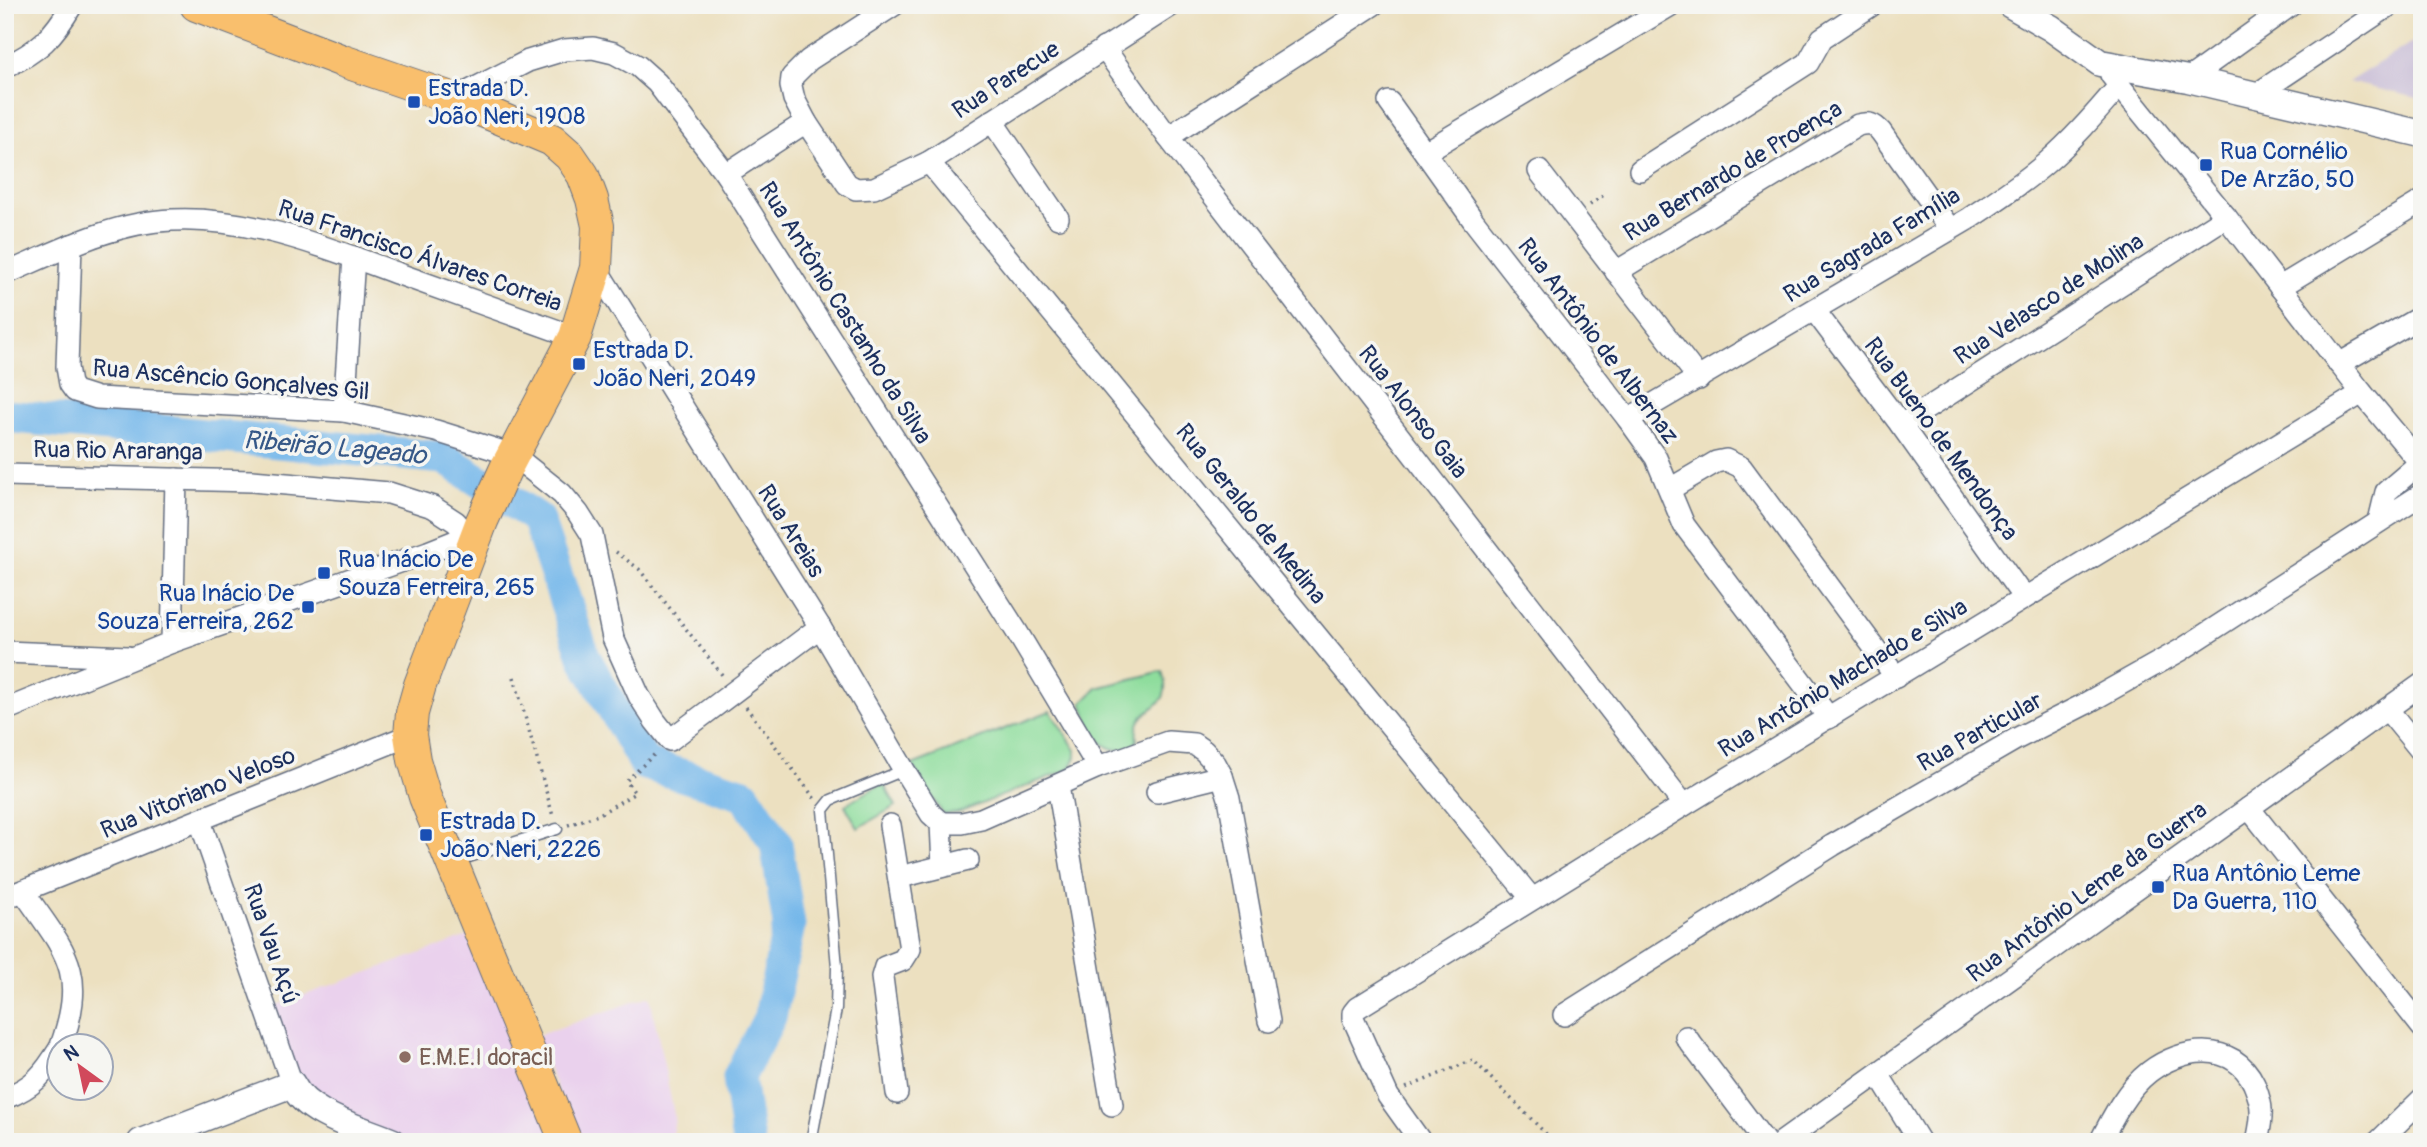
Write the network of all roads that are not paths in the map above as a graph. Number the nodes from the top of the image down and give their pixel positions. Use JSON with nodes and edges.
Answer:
{"nodes":[{"id":1,"x":72,"y":5,"type":"edge"},
{"id":2,"x":196,"y":5,"type":"edge"},
{"id":3,"x":894,"y":5,"type":"edge"},
{"id":4,"x":1172,"y":5,"type":"edge"},
{"id":5,"x":1373,"y":5,"type":"edge"},
{"id":6,"x":1671,"y":5,"type":"edge"},
{"id":7,"x":1872,"y":5,"type":"edge"},
{"id":8,"x":2011,"y":5,"type":"edge"},
{"id":9,"x":2291,"y":5,"type":"edge"},
{"id":10,"x":2390,"y":5,"type":"edge"},
{"id":11,"x":1104,"y":48,"type":"junction"},
{"id":12,"x":2100,"y":63,"type":"junction"},
{"id":13,"x":5,"y":67,"type":"edge"},
{"id":14,"x":2188,"y":79,"type":"junction"},
{"id":15,"x":2120,"y":85,"type":"junction"},
{"id":16,"x":2257,"y":94,"type":"junction"},
{"id":17,"x":454,"y":99,"type":"junction"},
{"id":18,"x":1389,"y":102,"type":"dead end"},
{"id":19,"x":992,"y":121,"type":"junction"},
{"id":20,"x":806,"y":122,"type":"junction"},
{"id":21,"x":2422,"y":134,"type":"edge"},
{"id":22,"x":1168,"y":137,"type":"junction"},
{"id":23,"x":1424,"y":152,"type":"junction"},
{"id":24,"x":929,"y":162,"type":"junction"},
{"id":25,"x":1640,"y":170,"type":"dead end"},
{"id":26,"x":1539,"y":171,"type":"dead end"},
{"id":27,"x":726,"y":174,"type":"junction"},
{"id":28,"x":2422,"y":201,"type":"edge"},
{"id":29,"x":2226,"y":217,"type":"junction"},
{"id":30,"x":1058,"y":218,"type":"dead end"},
{"id":31,"x":1950,"y":229,"type":"junction"},
{"id":32,"x":71,"y":245,"type":"junction"},
{"id":33,"x":354,"y":257,"type":"junction"},
{"id":34,"x":596,"y":268,"type":"junction"},
{"id":35,"x":1616,"y":272,"type":"junction"},
{"id":36,"x":5,"y":274,"type":"edge"},
{"id":37,"x":2280,"y":287,"type":"junction"},
{"id":38,"x":1814,"y":310,"type":"junction"},
{"id":39,"x":2422,"y":316,"type":"edge"},
{"id":40,"x":575,"y":337,"type":"junction"},
{"id":41,"x":2339,"y":364,"type":"junction"},
{"id":42,"x":1699,"y":379,"type":"junction"},
{"id":43,"x":2362,"y":393,"type":"junction"},
{"id":44,"x":344,"y":411,"type":"junction"},
{"id":45,"x":1628,"y":419,"type":"junction"},
{"id":46,"x":1901,"y":425,"type":"junction"},
{"id":47,"x":510,"y":461,"type":"junction"},
{"id":48,"x":2421,"y":464,"type":"edge"},
{"id":49,"x":5,"y":475,"type":"edge"},
{"id":50,"x":176,"y":479,"type":"junction"},
{"id":51,"x":1670,"y":489,"type":"junction"},
{"id":52,"x":2422,"y":494,"type":"edge"},
{"id":53,"x":2379,"y":521,"type":"junction"},
{"id":54,"x":476,"y":530,"type":"junction"},
{"id":55,"x":2024,"y":598,"type":"junction"},
{"id":56,"x":820,"y":627,"type":"junction"},
{"id":57,"x":172,"y":642,"type":"junction"},
{"id":58,"x":5,"y":652,"type":"edge"},
{"id":59,"x":134,"y":657,"type":"junction"},
{"id":60,"x":1896,"y":677,"type":"junction"},
{"id":61,"x":2422,"y":684,"type":"edge"},
{"id":62,"x":2387,"y":709,"type":"junction"},
{"id":63,"x":5,"y":710,"type":"edge"},
{"id":64,"x":1829,"y":718,"type":"junction"},
{"id":65,"x":410,"y":735,"type":"junction"},
{"id":66,"x":2422,"y":752,"type":"edge"},
{"id":67,"x":1098,"y":767,"type":"junction"},
{"id":68,"x":904,"y":771,"type":"junction"},
{"id":69,"x":1222,"y":776,"type":"junction"},
{"id":70,"x":1058,"y":786,"type":"junction"},
{"id":71,"x":1157,"y":792,"type":"dead end"},
{"id":72,"x":1684,"y":805,"type":"junction"},
{"id":73,"x":2249,"y":808,"type":"junction"},
{"id":74,"x":200,"y":821,"type":"junction"},
{"id":75,"x":941,"y":823,"type":"junction"},
{"id":76,"x":890,"y":825,"type":"dead end"},
{"id":77,"x":556,"y":829,"type":"road end"},
{"id":78,"x":968,"y":860,"type":"dead end"},
{"id":79,"x":450,"y":862,"type":"junction"},
{"id":80,"x":943,"y":866,"type":"junction"},
{"id":81,"x":900,"y":877,"type":"junction"},
{"id":82,"x":14,"y":895,"type":"edge"},
{"id":83,"x":1532,"y":899,"type":"junction"},
{"id":84,"x":1564,"y":1016,"type":"dead end"},
{"id":85,"x":1269,"y":1021,"type":"dead end"},
{"id":86,"x":2422,"y":1027,"type":"edge"},
{"id":87,"x":66,"y":1032,"type":"edge"},
{"id":88,"x":1686,"y":1037,"type":"dead end"},
{"id":89,"x":46,"y":1071,"type":"edge"},
{"id":90,"x":1878,"y":1074,"type":"junction"},
{"id":91,"x":292,"y":1084,"type":"junction"},
{"id":92,"x":897,"y":1093,"type":"dead end"},
{"id":93,"x":5,"y":1098,"type":"edge"},
{"id":94,"x":2422,"y":1099,"type":"edge"},
{"id":95,"x":1112,"y":1105,"type":"dead end"},
{"id":96,"x":141,"y":1142,"type":"edge"},
{"id":97,"x":393,"y":1142,"type":"edge"},
{"id":98,"x":566,"y":1142,"type":"edge"},
{"id":99,"x":811,"y":1142,"type":"edge"},
{"id":100,"x":1421,"y":1142,"type":"edge"},
{"id":101,"x":1765,"y":1142,"type":"edge"},
{"id":102,"x":1782,"y":1142,"type":"edge"},
{"id":103,"x":1920,"y":1142,"type":"edge"},
{"id":104,"x":2100,"y":1142,"type":"edge"},
{"id":105,"x":2257,"y":1142,"type":"edge"},
{"id":106,"x":2378,"y":1142,"type":"edge"}],
"edges":[{"from":1,"to":13,"type":"street"},
{"from":2,"to":17,"type":"main road"},
{"from":3,"to":20,"type":"street"},
{"from":4,"to":11,"type":"street","name":"Rua Parecue"},
{"from":5,"to":22,"type":"street"},
{"from":6,"to":23,"type":"street"},
{"from":7,"to":25,"type":"street"},
{"from":8,"to":12,"type":"street"},
{"from":9,"to":14,"type":"street"},
{"from":10,"to":16,"type":"street"},
{"from":11,"to":19,"type":"street","name":"Rua Parecue"},
{"from":11,"to":22,"type":"street","name":"Rua Alonso Gaia"},
{"from":12,"to":14,"type":"street"},
{"from":12,"to":15,"type":"street"},
{"from":14,"to":16,"type":"street"},
{"from":15,"to":29,"type":"street"},
{"from":15,"to":31,"type":"street","name":"Rua Sagrada Família"},
{"from":16,"to":21,"type":"street"},
{"from":17,"to":27,"type":"street","name":"Rua Antônio Castanho da Silva"},
{"from":17,"to":34,"type":"main road"},
{"from":18,"to":23,"type":"street","name":"Rua Antônio de Albernaz"},
{"from":19,"to":24,"type":"street","name":"Rua Parecue"},
{"from":19,"to":30,"type":"street"},
{"from":20,"to":24,"type":"street","name":"Rua Parecue"},
{"from":20,"to":27,"type":"street"},
{"from":22,"to":72,"type":"street","name":"Rua Alonso Gaia"},
{"from":23,"to":45,"type":"street","name":"Rua Antônio de Albernaz"},
{"from":24,"to":83,"type":"street","name":"Rua Geraldo de Medina"},
{"from":26,"to":35,"type":"street"},
{"from":27,"to":67,"type":"street","name":"Rua Antônio Castanho da Silva"},
{"from":28,"to":37,"type":"street"},
{"from":29,"to":37,"type":"street"},
{"from":29,"to":46,"type":"street","name":"Rua Velasco de Molina"},
{"from":31,"to":35,"type":"street","name":"Rua Bernardo de Proença"},
{"from":31,"to":38,"type":"street","name":"Rua Sagrada Família"},
{"from":32,"to":33,"type":"street","name":"Rua Francisco Álvares Correia"},
{"from":32,"to":36,"type":"street","name":"Rua Francisco Álvares Correia"},
{"from":32,"to":44,"type":"street","name":"Rua Ascêncio Gonçalves Gil"},
{"from":33,"to":40,"type":"street","name":"Rua Francisco Álvares Correia"},
{"from":33,"to":44,"type":"street"},
{"from":34,"to":40,"type":"main road"},
{"from":34,"to":56,"type":"street","name":"Rua Areias"},
{"from":35,"to":42,"type":"street"},
{"from":37,"to":41,"type":"street"},
{"from":38,"to":42,"type":"street","name":"Rua Sagrada Família"},
{"from":38,"to":46,"type":"street","name":"Rua Bueno de Mendonça"},
{"from":39,"to":41,"type":"street"},
{"from":40,"to":47,"type":"main road"},
{"from":41,"to":43,"type":"street"},
{"from":42,"to":45,"type":"street","name":"Rua Sagrada Família"},
{"from":43,"to":48,"type":"street"},
{"from":43,"to":55,"type":"street","name":"Rua Antônio Machado e Silva"},
{"from":44,"to":47,"type":"street","name":"Rua Ascêncio Gonçalves Gil"},
{"from":45,"to":51,"type":"street","name":"Rua Antônio de Albernaz"},
{"from":46,"to":55,"type":"street","name":"Rua Bueno de Mendonça"},
{"from":47,"to":54,"type":"main road"},
{"from":47,"to":56,"type":"street"},
{"from":48,"to":53,"type":"street"},
{"from":49,"to":50,"type":"street","name":"Rua Rio Araranga"},
{"from":50,"to":54,"type":"street","name":"Rua Rio Araranga"},
{"from":50,"to":57,"type":"street"},
{"from":51,"to":60,"type":"street"},
{"from":51,"to":64,"type":"street","name":"Rua Antônio de Albernaz"},
{"from":52,"to":53,"type":"street","name":"Rua Particular"},
{"from":53,"to":84,"type":"street","name":"Rua Particular"},
{"from":54,"to":57,"type":"street"},
{"from":54,"to":65,"type":"main road"},
{"from":55,"to":60,"type":"street","name":"Rua Antônio Machado e Silva"},
{"from":56,"to":68,"type":"street","name":"Rua Areias"},
{"from":57,"to":59,"type":"street"},
{"from":58,"to":59,"type":"street"},
{"from":59,"to":63,"type":"street"},
{"from":60,"to":64,"type":"street","name":"Rua Antônio Machado e Silva"},
{"from":61,"to":62,"type":"street","name":"Rua Antônio Leme da Guerra"},
{"from":62,"to":66,"type":"street"},
{"from":62,"to":73,"type":"street","name":"Rua Antônio Leme da Guerra"},
{"from":64,"to":72,"type":"street","name":"Rua Antônio Machado e Silva"},
{"from":65,"to":74,"type":"street","name":"Rua Vitoriano Veloso"},
{"from":65,"to":79,"type":"main road"},
{"from":67,"to":69,"type":"street"},
{"from":67,"to":70,"type":"street"},
{"from":68,"to":75,"type":"street","name":"Rua Areias"},
{"from":68,"to":99,"type":"lane"},
{"from":69,"to":71,"type":"street"},
{"from":69,"to":85,"type":"street"},
{"from":70,"to":75,"type":"street"},
{"from":70,"to":95,"type":"street"},
{"from":72,"to":83,"type":"street","name":"Rua Antônio Machado e Silva"},
{"from":73,"to":86,"type":"street"},
{"from":73,"to":90,"type":"street","name":"Rua Antônio Leme da Guerra"},
{"from":74,"to":82,"type":"street","name":"Rua Vitoriano Veloso"},
{"from":74,"to":91,"type":"street","name":"Rua Vau Açú"},
{"from":75,"to":80,"type":"street"},
{"from":76,"to":81,"type":"street"},
{"from":77,"to":79,"type":"lane"},
{"from":78,"to":80,"type":"street"},
{"from":79,"to":98,"type":"main road"},
{"from":80,"to":81,"type":"street"},
{"from":81,"to":92,"type":"street"},
{"from":82,"to":87,"type":"street"},
{"from":83,"to":100,"type":"street","name":"Rua Antônio Machado e Silva"},
{"from":88,"to":101,"type":"street"},
{"from":89,"to":93,"type":"street"},
{"from":90,"to":102,"type":"street","name":"Rua Antônio Leme da Guerra"},
{"from":90,"to":103,"type":"street"},
{"from":91,"to":96,"type":"street"},
{"from":91,"to":97,"type":"street"},
{"from":94,"to":106,"type":"street"},
{"from":104,"to":105,"type":"street"}]}
